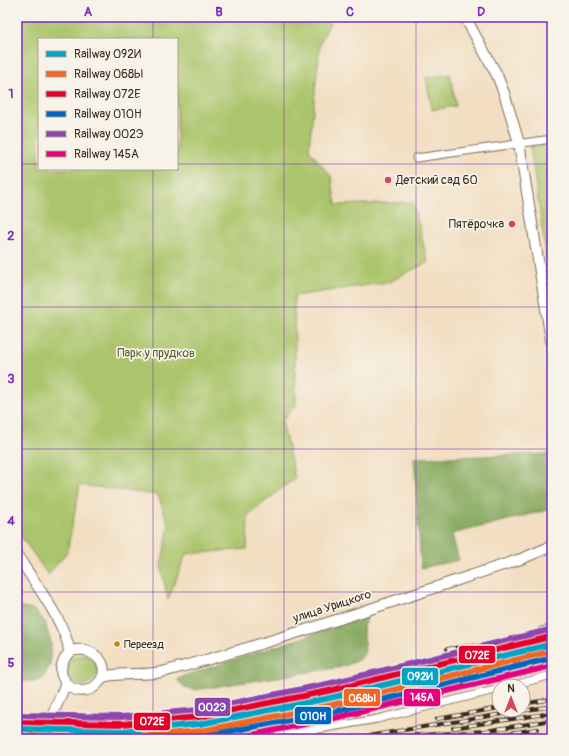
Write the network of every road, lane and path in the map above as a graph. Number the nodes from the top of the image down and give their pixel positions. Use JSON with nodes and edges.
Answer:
{"nodes":[{"id":1,"x":465,"y":17,"type":"edge"},
{"id":2,"x":552,"y":139,"type":"edge"},
{"id":3,"x":520,"y":143,"type":"junction"},
{"id":4,"x":416,"y":158,"type":"dead end"},
{"id":5,"x":552,"y":346,"type":"edge"},
{"id":6,"x":552,"y":546,"type":"edge"},
{"id":7,"x":17,"y":555,"type":"edge"},
{"id":8,"x":72,"y":649,"type":"junction"},
{"id":9,"x":103,"y":666,"type":"junction"},
{"id":10,"x":116,"y":674,"type":"junction"},
{"id":11,"x":552,"y":675,"type":"edge"},
{"id":12,"x":103,"y":678,"type":"junction"},
{"id":13,"x":531,"y":680,"type":"edge"},
{"id":14,"x":67,"y":688,"type":"junction"},
{"id":15,"x":491,"y":691,"type":"edge"},
{"id":16,"x":45,"y":739,"type":"edge"},
{"id":17,"x":262,"y":739,"type":"edge"}],
"edges":[{"from":1,"to":3,"type":"street"},
{"from":2,"to":3,"type":"street"},
{"from":3,"to":4,"type":"street"},
{"from":3,"to":5,"type":"street"},
{"from":6,"to":10,"type":"street","name":"улица Урицкого"},
{"from":7,"to":8,"type":"street"},
{"from":8,"to":9,"type":"street"},
{"from":8,"to":14,"type":"street"},
{"from":9,"to":10,"type":"street"},
{"from":9,"to":12,"type":"street"},
{"from":10,"to":12,"type":"street"},
{"from":11,"to":13,"type":"street"},
{"from":12,"to":14,"type":"street"},
{"from":14,"to":16,"type":"street"},
{"from":15,"to":17,"type":"street"}]}
